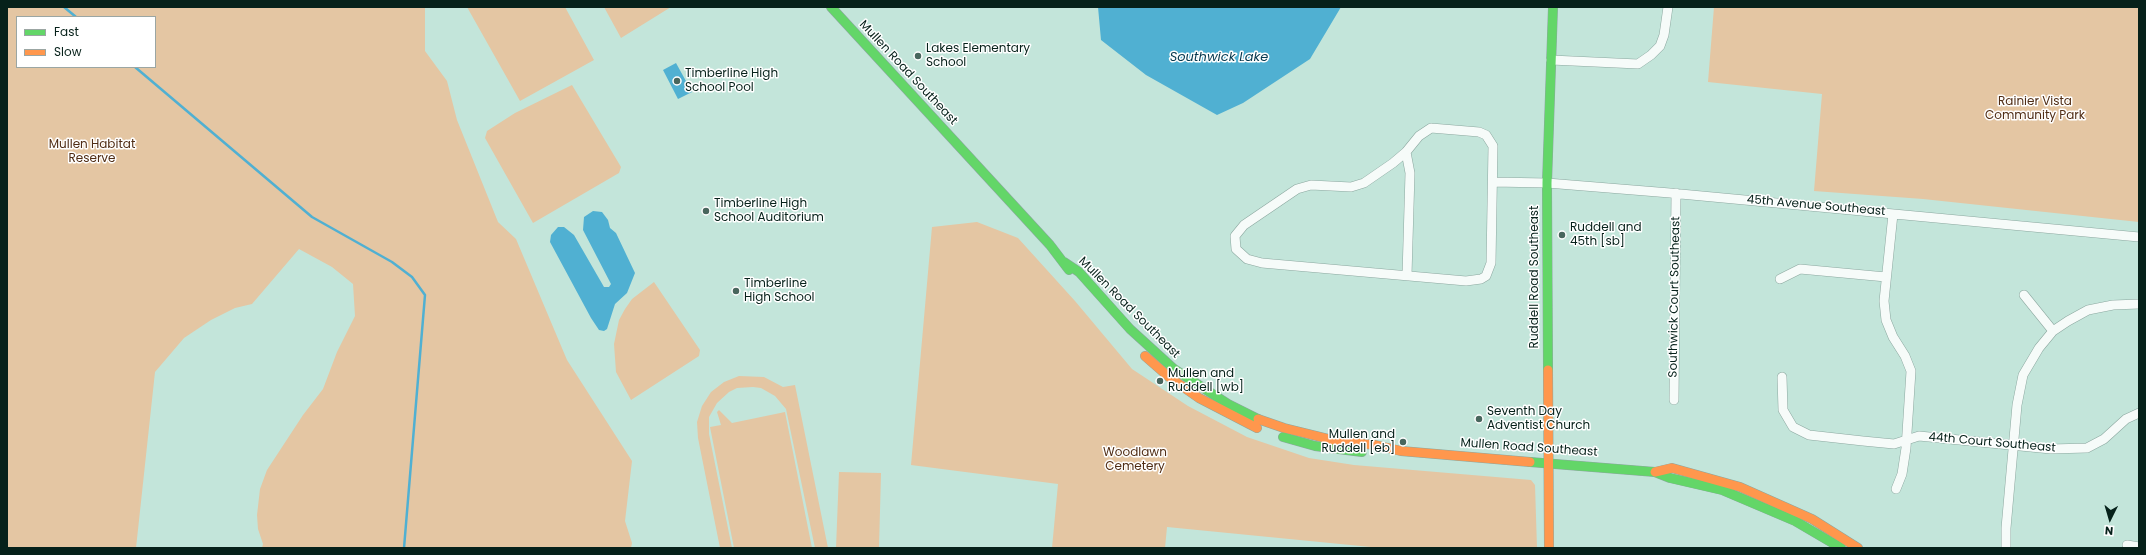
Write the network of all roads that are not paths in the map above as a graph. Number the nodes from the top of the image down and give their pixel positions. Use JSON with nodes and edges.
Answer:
{"nodes":[{"id":1,"x":831,"y":7,"type":"edge"},
{"id":2,"x":1553,"y":7,"type":"edge"},
{"id":3,"x":1668,"y":7,"type":"edge"},
{"id":4,"x":1551,"y":60,"type":"junction"},
{"id":5,"x":1406,"y":152,"type":"junction"},
{"id":6,"x":1493,"y":182,"type":"junction"},
{"id":7,"x":1547,"y":183,"type":"junction"},
{"id":8,"x":1676,"y":193,"type":"junction"},
{"id":9,"x":1893,"y":214,"type":"junction"},
{"id":10,"x":2139,"y":237,"type":"edge"},
{"id":11,"x":1407,"y":275,"type":"junction"},
{"id":12,"x":1886,"y":277,"type":"junction"},
{"id":13,"x":1780,"y":280,"type":"dead end"},
{"id":14,"x":2024,"y":295,"type":"dead end"},
{"id":15,"x":2139,"y":304,"type":"edge"},
{"id":16,"x":2053,"y":331,"type":"junction"},
{"id":17,"x":1782,"y":377,"type":"dead end"},
{"id":18,"x":1674,"y":400,"type":"dead end"},
{"id":19,"x":2139,"y":413,"type":"edge"},
{"id":20,"x":1907,"y":441,"type":"junction"},
{"id":21,"x":2014,"y":445,"type":"junction"},
{"id":22,"x":1548,"y":462,"type":"junction"},
{"id":23,"x":1655,"y":472,"type":"junction"},
{"id":24,"x":1896,"y":489,"type":"dead end"},
{"id":25,"x":2127,"y":545,"type":"dead end"},
{"id":26,"x":1549,"y":548,"type":"edge"},
{"id":27,"x":1841,"y":548,"type":"edge"},
{"id":28,"x":1858,"y":548,"type":"edge"},
{"id":29,"x":2006,"y":548,"type":"edge"},
{"id":30,"x":2139,"y":548,"type":"edge"}],
"edges":[{"from":1,"to":22,"type":"street","name":"Mullen Road Southeast"},
{"from":2,"to":4,"type":"street","name":"Ruddell Road Southeast"},
{"from":3,"to":4,"type":"street"},
{"from":4,"to":7,"type":"street","name":"Ruddell Road Southeast"},
{"from":5,"to":6,"type":"street"},
{"from":5,"to":11,"type":"street"},
{"from":5,"to":11,"type":"street"},
{"from":6,"to":7,"type":"street","name":"45th Avenue Southeast"},
{"from":6,"to":11,"type":"street"},
{"from":7,"to":8,"type":"street","name":"45th Avenue Southeast"},
{"from":7,"to":22,"type":"street","name":"Ruddell Road Southeast"},
{"from":8,"to":9,"type":"street","name":"45th Avenue Southeast"},
{"from":8,"to":18,"type":"street","name":"Southwick Court Southeast"},
{"from":9,"to":10,"type":"street","name":"45th Avenue Southeast"},
{"from":9,"to":12,"type":"street"},
{"from":12,"to":13,"type":"street"},
{"from":12,"to":20,"type":"street"},
{"from":14,"to":16,"type":"street"},
{"from":15,"to":16,"type":"street"},
{"from":16,"to":21,"type":"street"},
{"from":17,"to":20,"type":"street","name":"44th Court Southeast"},
{"from":19,"to":21,"type":"street","name":"44th Court Southeast"},
{"from":20,"to":21,"type":"street","name":"44th Court Southeast"},
{"from":20,"to":24,"type":"street"},
{"from":21,"to":29,"type":"street"},
{"from":22,"to":23,"type":"street","name":"Mullen Road Southeast"},
{"from":22,"to":26,"type":"street","name":"Ruddell Road Southeast"},
{"from":23,"to":27,"type":"street","name":"Mullen Road Southeast"},
{"from":23,"to":28,"type":"street","name":"Mullen Road Southeast"},
{"from":25,"to":30,"type":"street"}]}
